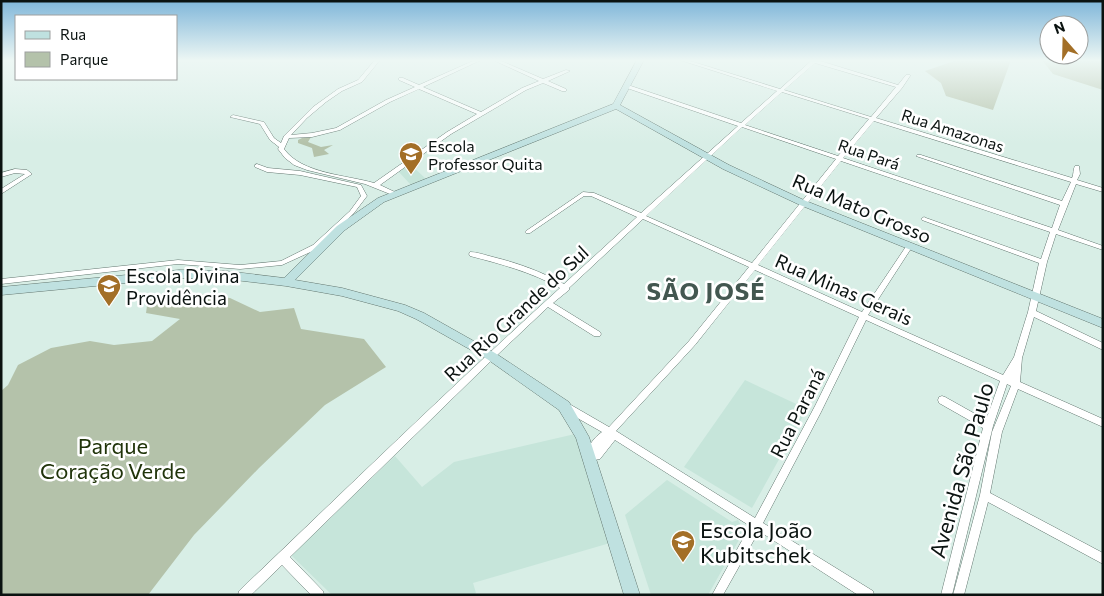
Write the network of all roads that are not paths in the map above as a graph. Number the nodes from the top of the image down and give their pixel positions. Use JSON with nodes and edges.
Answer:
{"nodes":[{"id":1,"x":346,"y":88,"type":"edge"},
{"id":2,"x":415,"y":88,"type":"edge"},
{"id":3,"x":423,"y":88,"type":"edge"},
{"id":4,"x":528,"y":88,"type":"edge"},
{"id":5,"x":559,"y":88,"type":"edge"},
{"id":6,"x":625,"y":88,"type":"edge"},
{"id":7,"x":631,"y":88,"type":"edge"},
{"id":8,"x":774,"y":88,"type":"edge"},
{"id":9,"x":783,"y":88,"type":"edge"},
{"id":10,"x":899,"y":88,"type":"edge"},
{"id":11,"x":564,"y":90,"type":"dead end"},
{"id":12,"x":781,"y":90,"type":"junction"},
{"id":13,"x":616,"y":106,"type":"junction"},
{"id":14,"x":481,"y":114,"type":"junction"},
{"id":15,"x":233,"y":117,"type":"dead end"},
{"id":16,"x":874,"y":118,"type":"junction"},
{"id":17,"x":744,"y":125,"type":"junction"},
{"id":18,"x":286,"y":137,"type":"junction"},
{"id":19,"x":281,"y":146,"type":"junction"},
{"id":20,"x":707,"y":156,"type":"junction"},
{"id":21,"x":919,"y":156,"type":"dead end"},
{"id":22,"x":840,"y":158,"type":"junction"},
{"id":23,"x":257,"y":166,"type":"dead end"},
{"id":24,"x":1077,"y":167,"type":"dead end"},
{"id":25,"x":1,"y":175,"type":"edge"},
{"id":26,"x":1073,"y":181,"type":"junction"},
{"id":27,"x":376,"y":185,"type":"junction"},
{"id":28,"x":1103,"y":190,"type":"edge"},
{"id":29,"x":1,"y":192,"type":"edge"},
{"id":30,"x":395,"y":194,"type":"junction"},
{"id":31,"x":803,"y":204,"type":"junction"},
{"id":32,"x":1064,"y":204,"type":"junction"},
{"id":33,"x":641,"y":217,"type":"junction"},
{"id":34,"x":924,"y":219,"type":"dead end"},
{"id":35,"x":528,"y":232,"type":"dead end"},
{"id":36,"x":1054,"y":232,"type":"junction"},
{"id":37,"x":909,"y":247,"type":"junction"},
{"id":38,"x":1103,"y":248,"type":"edge"},
{"id":39,"x":472,"y":254,"type":"dead end"},
{"id":40,"x":1043,"y":262,"type":"junction"},
{"id":41,"x":753,"y":267,"type":"junction"},
{"id":42,"x":1,"y":282,"type":"edge"},
{"id":43,"x":286,"y":282,"type":"junction"},
{"id":44,"x":566,"y":288,"type":"junction"},
{"id":45,"x":1,"y":291,"type":"edge"},
{"id":46,"x":1034,"y":296,"type":"junction"},
{"id":47,"x":549,"y":304,"type":"junction"},
{"id":48,"x":1032,"y":312,"type":"junction"},
{"id":49,"x":864,"y":315,"type":"junction"},
{"id":50,"x":1103,"y":324,"type":"edge"},
{"id":51,"x":597,"y":334,"type":"dead end"},
{"id":52,"x":1103,"y":347,"type":"edge"},
{"id":53,"x":491,"y":356,"type":"junction"},
{"id":54,"x":1018,"y":358,"type":"junction"},
{"id":55,"x":1005,"y":379,"type":"junction"},
{"id":56,"x":1016,"y":384,"type":"junction"},
{"id":57,"x":942,"y":400,"type":"dead end"},
{"id":58,"x":564,"y":406,"type":"junction"},
{"id":59,"x":1103,"y":423,"type":"edge"},
{"id":60,"x":988,"y":426,"type":"junction"},
{"id":61,"x":610,"y":432,"type":"junction"},
{"id":62,"x":589,"y":457,"type":"junction"},
{"id":63,"x":985,"y":495,"type":"junction"},
{"id":64,"x":756,"y":526,"type":"junction"},
{"id":65,"x":282,"y":557,"type":"junction"},
{"id":66,"x":1103,"y":559,"type":"edge"},
{"id":67,"x":243,"y":595,"type":"edge"},
{"id":68,"x":319,"y":595,"type":"edge"},
{"id":69,"x":632,"y":595,"type":"edge"},
{"id":70,"x":717,"y":595,"type":"edge"},
{"id":71,"x":869,"y":595,"type":"edge"},
{"id":72,"x":946,"y":595,"type":"edge"},
{"id":73,"x":958,"y":595,"type":"edge"}],
"edges":[{"from":1,"to":18,"type":"street"},
{"from":2,"to":18,"type":"street"},
{"from":3,"to":14,"type":"street"},
{"from":4,"to":14,"type":"street"},
{"from":5,"to":11,"type":"street"},
{"from":6,"to":13,"type":"street"},
{"from":7,"to":17,"type":"street","name":"Rua Pará"},
{"from":8,"to":12,"type":"street","name":"Rua Amazonas"},
{"from":9,"to":12,"type":"street","name":"Rua Rio Grande do Sul"},
{"from":10,"to":16,"type":"street"},
{"from":12,"to":16,"type":"street","name":"Rua Amazonas"},
{"from":12,"to":17,"type":"street","name":"Rua Rio Grande do Sul"},
{"from":13,"to":20,"type":"street","name":"Rua Mato Grosso"},
{"from":13,"to":30,"type":"street"},
{"from":14,"to":27,"type":"street"},
{"from":15,"to":19,"type":"street"},
{"from":16,"to":22,"type":"street"},
{"from":16,"to":26,"type":"street","name":"Rua Amazonas"},
{"from":17,"to":20,"type":"street","name":"Rua Rio Grande do Sul"},
{"from":17,"to":22,"type":"street","name":"Rua Pará"},
{"from":18,"to":19,"type":"street"},
{"from":19,"to":27,"type":"street"},
{"from":20,"to":31,"type":"street","name":"Rua Mato Grosso"},
{"from":20,"to":33,"type":"street","name":"Rua Rio Grande do Sul"},
{"from":21,"to":32,"type":"street"},
{"from":22,"to":31,"type":"street"},
{"from":22,"to":36,"type":"street","name":"Rua Pará"},
{"from":23,"to":42,"type":"street"},
{"from":24,"to":26,"type":"street","name":"Avenida São Paulo"},
{"from":25,"to":29,"type":"street"},
{"from":26,"to":28,"type":"street","name":"Rua Amazonas"},
{"from":26,"to":32,"type":"street","name":"Avenida São Paulo"},
{"from":27,"to":30,"type":"street"},
{"from":30,"to":43,"type":"street"},
{"from":31,"to":37,"type":"street","name":"Rua Mato Grosso"},
{"from":31,"to":41,"type":"street"},
{"from":32,"to":36,"type":"street","name":"Avenida São Paulo"},
{"from":33,"to":35,"type":"street","name":"Rua Minas Gerais"},
{"from":33,"to":41,"type":"street","name":"Rua Minas Gerais"},
{"from":33,"to":44,"type":"street","name":"Rua Rio Grande do Sul"},
{"from":34,"to":40,"type":"street"},
{"from":36,"to":38,"type":"street","name":"Rua Pará"},
{"from":36,"to":40,"type":"street","name":"Avenida São Paulo"},
{"from":37,"to":46,"type":"street","name":"Rua Mato Grosso"},
{"from":37,"to":49,"type":"street","name":"Rua Paraná"},
{"from":39,"to":44,"type":"street"},
{"from":40,"to":46,"type":"street","name":"Avenida São Paulo"},
{"from":41,"to":49,"type":"street","name":"Rua Minas Gerais"},
{"from":41,"to":61,"type":"street"},
{"from":43,"to":45,"type":"street"},
{"from":43,"to":53,"type":"street"},
{"from":44,"to":47,"type":"street","name":"Rua Rio Grande do Sul"},
{"from":46,"to":48,"type":"street","name":"Avenida São Paulo"},
{"from":46,"to":50,"type":"street","name":"Rua Mato Grosso"},
{"from":47,"to":51,"type":"street"},
{"from":47,"to":53,"type":"street","name":"Rua Rio Grande do Sul"},
{"from":48,"to":52,"type":"street"},
{"from":48,"to":54,"type":"street","name":"Avenida São Paulo"},
{"from":49,"to":55,"type":"street","name":"Rua Minas Gerais"},
{"from":49,"to":64,"type":"street","name":"Rua Paraná"},
{"from":53,"to":58,"type":"street"},
{"from":53,"to":65,"type":"street","name":"Rua Rio Grande do Sul"},
{"from":54,"to":55,"type":"street","name":"Avenida São Paulo"},
{"from":54,"to":56,"type":"street","name":"Avenida São Paulo"},
{"from":55,"to":56,"type":"street","name":"Rua Minas Gerais"},
{"from":55,"to":60,"type":"street","name":"Avenida São Paulo"},
{"from":56,"to":59,"type":"street","name":"Rua Minas Gerais"},
{"from":56,"to":63,"type":"street","name":"Avenida São Paulo"},
{"from":57,"to":60,"type":"street"},
{"from":58,"to":61,"type":"street"},
{"from":58,"to":62,"type":"street"},
{"from":60,"to":72,"type":"street","name":"Avenida São Paulo"},
{"from":61,"to":62,"type":"street"},
{"from":61,"to":64,"type":"street"},
{"from":62,"to":69,"type":"street"},
{"from":63,"to":66,"type":"street"},
{"from":63,"to":73,"type":"street","name":"Avenida São Paulo"},
{"from":64,"to":70,"type":"street","name":"Rua Paraná"},
{"from":64,"to":71,"type":"street"},
{"from":65,"to":67,"type":"street","name":"Rua Rio Grande do Sul"},
{"from":65,"to":68,"type":"street"}]}
